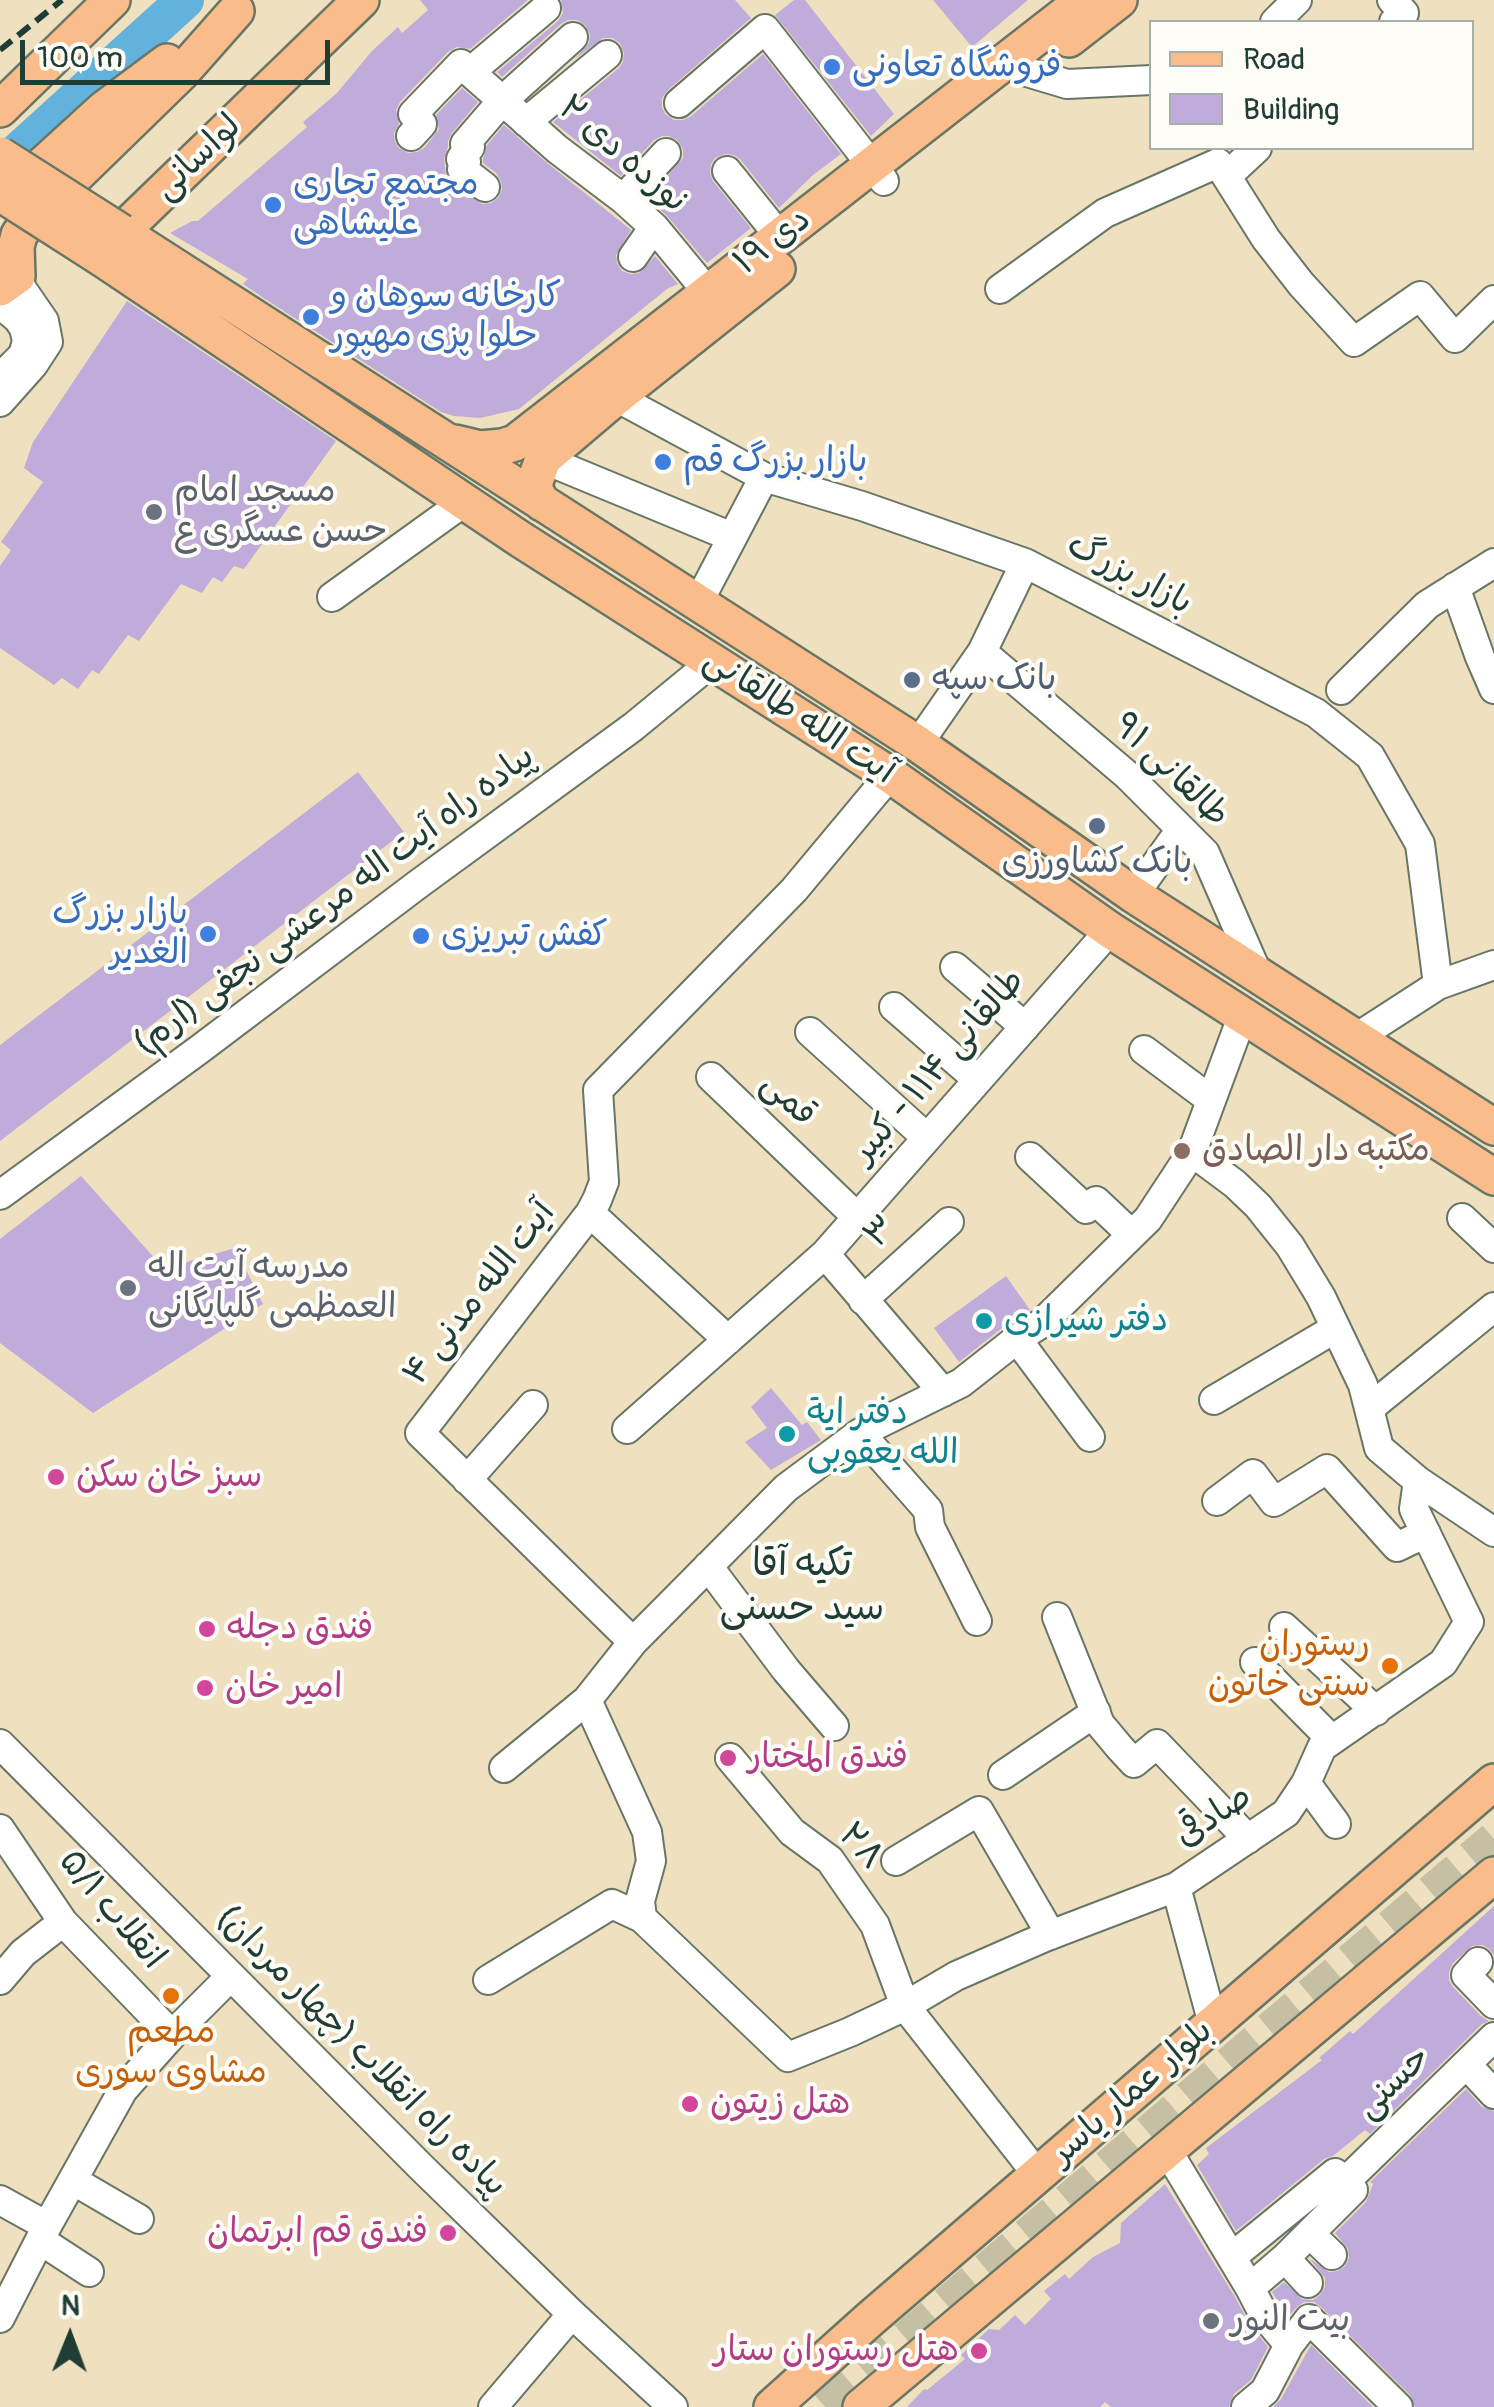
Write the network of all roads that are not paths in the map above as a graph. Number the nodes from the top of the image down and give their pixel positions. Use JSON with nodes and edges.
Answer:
{"nodes":[{"id":1,"x":112,"y":0,"type":"edge"},
{"id":2,"x":361,"y":0,"type":"edge"},
{"id":3,"x":1084,"y":0,"type":"edge"},
{"id":4,"x":1120,"y":0,"type":"edge"},
{"id":5,"x":1297,"y":0,"type":"edge"},
{"id":6,"x":1392,"y":0,"type":"edge"},
{"id":7,"x":243,"y":6,"type":"edge"},
{"id":8,"x":546,"y":8,"type":"dead end"},
{"id":9,"x":1277,"y":20,"type":"edge"},
{"id":10,"x":1396,"y":20,"type":"edge"},
{"id":11,"x":574,"y":37,"type":"dead end"},
{"id":12,"x":607,"y":55,"type":"dead end"},
{"id":13,"x":1017,"y":66,"type":"junction"},
{"id":14,"x":465,"y":68,"type":"junction"},
{"id":15,"x":1149,"y":80,"type":"edge"},
{"id":16,"x":502,"y":101,"type":"junction"},
{"id":17,"x":680,"y":103,"type":"dead end"},
{"id":18,"x":0,"y":108,"type":"edge"},
{"id":19,"x":526,"y":122,"type":"junction"},
{"id":20,"x":410,"y":136,"type":"dead end"},
{"id":21,"x":1255,"y":150,"type":"edge"},
{"id":22,"x":666,"y":153,"type":"dead end"},
{"id":23,"x":0,"y":154,"type":"edge"},
{"id":24,"x":1222,"y":169,"type":"junction"},
{"id":25,"x":727,"y":170,"type":"dead end"},
{"id":26,"x":878,"y":173,"type":"junction"},
{"id":27,"x":485,"y":187,"type":"dead end"},
{"id":28,"x":0,"y":193,"type":"edge"},
{"id":29,"x":623,"y":200,"type":"junction"},
{"id":30,"x":0,"y":204,"type":"edge"},
{"id":31,"x":654,"y":227,"type":"junction"},
{"id":32,"x":780,"y":237,"type":"junction"},
{"id":33,"x":112,"y":245,"type":"junction"},
{"id":34,"x":634,"y":257,"type":"dead end"},
{"id":35,"x":6,"y":289,"type":"edge"},
{"id":36,"x":1000,"y":289,"type":"dead end"},
{"id":37,"x":1494,"y":300,"type":"edge"},
{"id":38,"x":716,"y":302,"type":"junction"},
{"id":39,"x":37,"y":337,"type":"junction"},
{"id":40,"x":0,"y":379,"type":"edge"},
{"id":41,"x":616,"y":397,"type":"junction"},
{"id":42,"x":0,"y":402,"type":"edge"},
{"id":43,"x":449,"y":441,"type":"junction"},
{"id":44,"x":543,"y":459,"type":"junction"},
{"id":45,"x":764,"y":476,"type":"junction"},
{"id":46,"x":464,"y":502,"type":"junction"},
{"id":47,"x":542,"y":503,"type":"junction"},
{"id":48,"x":732,"y":537,"type":"junction"},
{"id":49,"x":1025,"y":563,"type":"junction"},
{"id":50,"x":1494,"y":563,"type":"edge"},
{"id":51,"x":1455,"y":586,"type":"junction"},
{"id":52,"x":332,"y":597,"type":"dead end"},
{"id":53,"x":698,"y":603,"type":"junction"},
{"id":54,"x":982,"y":652,"type":"junction"},
{"id":55,"x":712,"y":662,"type":"junction"},
{"id":56,"x":1494,"y":689,"type":"edge"},
{"id":57,"x":1341,"y":690,"type":"dead end"},
{"id":58,"x":918,"y":744,"type":"junction"},
{"id":59,"x":890,"y":775,"type":"junction"},
{"id":60,"x":1181,"y":829,"type":"junction"},
{"id":61,"x":1134,"y":895,"type":"junction"},
{"id":62,"x":1110,"y":930,"type":"junction"},
{"id":63,"x":1494,"y":965,"type":"edge"},
{"id":64,"x":955,"y":968,"type":"dead end"},
{"id":65,"x":1259,"y":976,"type":"junction"},
{"id":66,"x":1438,"y":985,"type":"junction"},
{"id":67,"x":894,"y":1007,"type":"dead end"},
{"id":68,"x":1242,"y":1017,"type":"junction"},
{"id":69,"x":1025,"y":1027,"type":"junction"},
{"id":70,"x":810,"y":1032,"type":"dead end"},
{"id":71,"x":1356,"y":1038,"type":"junction"},
{"id":72,"x":1144,"y":1050,"type":"dead end"},
{"id":73,"x":711,"y":1078,"type":"dead end"},
{"id":74,"x":978,"y":1080,"type":"junction"},
{"id":75,"x":1211,"y":1100,"type":"junction"},
{"id":76,"x":1494,"y":1127,"type":"edge"},
{"id":77,"x":927,"y":1138,"type":"junction"},
{"id":78,"x":1192,"y":1152,"type":"junction"},
{"id":79,"x":1030,"y":1156,"type":"dead end"},
{"id":80,"x":1494,"y":1177,"type":"edge"},
{"id":81,"x":0,"y":1195,"type":"edge"},
{"id":82,"x":594,"y":1206,"type":"junction"},
{"id":83,"x":857,"y":1217,"type":"junction"},
{"id":84,"x":1462,"y":1218,"type":"dead end"},
{"id":85,"x":949,"y":1222,"type":"dead end"},
{"id":86,"x":1131,"y":1234,"type":"junction"},
{"id":87,"x":1494,"y":1248,"type":"edge"},
{"id":88,"x":824,"y":1254,"type":"junction"},
{"id":89,"x":863,"y":1300,"type":"junction"},
{"id":90,"x":1489,"y":1319,"type":"edge"},
{"id":91,"x":1336,"y":1328,"type":"junction"},
{"id":92,"x":1017,"y":1339,"type":"junction"},
{"id":93,"x":728,"y":1340,"type":"junction"},
{"id":94,"x":943,"y":1392,"type":"junction"},
{"id":95,"x":1214,"y":1400,"type":"dead end"},
{"id":96,"x":533,"y":1405,"type":"dead end"},
{"id":97,"x":1370,"y":1408,"type":"junction"},
{"id":98,"x":627,"y":1429,"type":"dead end"},
{"id":99,"x":860,"y":1433,"type":"junction"},
{"id":100,"x":1090,"y":1438,"type":"dead end"},
{"id":101,"x":467,"y":1480,"type":"junction"},
{"id":102,"x":1418,"y":1481,"type":"junction"},
{"id":103,"x":1217,"y":1501,"type":"dead end"},
{"id":104,"x":1494,"y":1532,"type":"edge"},
{"id":105,"x":1426,"y":1533,"type":"junction"},
{"id":106,"x":708,"y":1566,"type":"junction"},
{"id":107,"x":1057,"y":1617,"type":"dead end"},
{"id":108,"x":977,"y":1621,"type":"dead end"},
{"id":109,"x":1284,"y":1627,"type":"dead end"},
{"id":110,"x":633,"y":1642,"type":"junction"},
{"id":111,"x":1255,"y":1662,"type":"dead end"},
{"id":112,"x":588,"y":1700,"type":"junction"},
{"id":113,"x":1376,"y":1711,"type":"junction"},
{"id":114,"x":1096,"y":1712,"type":"junction"},
{"id":115,"x":834,"y":1726,"type":"dead end"},
{"id":116,"x":1332,"y":1740,"type":"junction"},
{"id":117,"x":0,"y":1744,"type":"edge"},
{"id":118,"x":730,"y":1758,"type":"dead end"},
{"id":119,"x":504,"y":1768,"type":"dead end"},
{"id":120,"x":1003,"y":1776,"type":"dead end"},
{"id":121,"x":1494,"y":1782,"type":"edge"},
{"id":122,"x":1306,"y":1783,"type":"junction"},
{"id":123,"x":1336,"y":1824,"type":"dead end"},
{"id":124,"x":0,"y":1828,"type":"edge"},
{"id":125,"x":1248,"y":1839,"type":"junction"},
{"id":126,"x":896,"y":1860,"type":"dead end"},
{"id":127,"x":1494,"y":1875,"type":"edge"},
{"id":128,"x":1176,"y":1887,"type":"junction"},
{"id":129,"x":642,"y":1918,"type":"junction"},
{"id":130,"x":63,"y":1922,"type":"junction"},
{"id":131,"x":1051,"y":1935,"type":"junction"},
{"id":132,"x":231,"y":1976,"type":"junction"},
{"id":133,"x":0,"y":1980,"type":"edge"},
{"id":134,"x":488,"y":1980,"type":"dead end"},
{"id":135,"x":905,"y":2006,"type":"junction"},
{"id":136,"x":1212,"y":2024,"type":"junction"},
{"id":137,"x":172,"y":2034,"type":"junction"},
{"id":138,"x":1494,"y":2038,"type":"edge"},
{"id":139,"x":1466,"y":2066,"type":"junction"},
{"id":140,"x":1494,"y":2094,"type":"edge"},
{"id":141,"x":1167,"y":2150,"type":"junction"},
{"id":142,"x":1038,"y":2174,"type":"junction"},
{"id":143,"x":74,"y":2181,"type":"junction"},
{"id":144,"x":1345,"y":2182,"type":"junction"},
{"id":145,"x":0,"y":2200,"type":"edge"},
{"id":146,"x":139,"y":2219,"type":"dead end"},
{"id":147,"x":43,"y":2233,"type":"junction"},
{"id":148,"x":1310,"y":2234,"type":"junction"},
{"id":149,"x":1332,"y":2255,"type":"dead end"},
{"id":150,"x":1232,"y":2256,"type":"junction"},
{"id":151,"x":1285,"y":2258,"type":"junction"},
{"id":152,"x":89,"y":2272,"type":"dead end"},
{"id":153,"x":1308,"y":2283,"type":"dead end"},
{"id":154,"x":1250,"y":2288,"type":"junction"},
{"id":155,"x":572,"y":2314,"type":"junction"},
{"id":156,"x":0,"y":2318,"type":"edge"},
{"id":157,"x":1290,"y":2345,"type":"junction"},
{"id":158,"x":493,"y":2407,"type":"edge"},
{"id":159,"x":673,"y":2407,"type":"edge"},
{"id":160,"x":772,"y":2407,"type":"edge"},
{"id":161,"x":862,"y":2407,"type":"edge"},
{"id":162,"x":1246,"y":2407,"type":"edge"},
{"id":163,"x":1398,"y":2407,"type":"edge"}],
"edges":[{"from":1,"to":18,"type":"main road"},
{"from":2,"to":33,"type":"main road","name":"لواسانی"},
{"from":3,"to":13,"type":"main road","name":"۱۹ دی"},
{"from":4,"to":13,"type":"main road","name":"۱۹ دی"},
{"from":5,"to":9,"type":"street"},
{"from":6,"to":10,"type":"street"},
{"from":7,"to":30,"type":"main road"},
{"from":7,"to":35,"type":"main road"},
{"from":8,"to":14,"type":"street"},
{"from":11,"to":16,"type":"street"},
{"from":12,"to":19,"type":"street"},
{"from":13,"to":15,"type":"street"},
{"from":13,"to":26,"type":"main road","name":"۱۹ دی"},
{"from":14,"to":16,"type":"street","name":"نوزده دی ۲"},
{"from":14,"to":20,"type":"street"},
{"from":16,"to":19,"type":"street","name":"نوزده دی ۲"},
{"from":16,"to":27,"type":"street"},
{"from":17,"to":26,"type":"street"},
{"from":19,"to":29,"type":"street","name":"نوزده دی ۲"},
{"from":21,"to":24,"type":"street"},
{"from":22,"to":29,"type":"street"},
{"from":23,"to":33,"type":"main road","bridge":true},
{"from":24,"to":36,"type":"street"},
{"from":24,"to":37,"type":"street"},
{"from":25,"to":32,"type":"street"},
{"from":26,"to":32,"type":"main road","name":"۱۹ دی"},
{"from":26,"to":38,"type":"main road","name":"۱۹ دی"},
{"from":28,"to":33,"type":"main road","bridge":true},
{"from":29,"to":31,"type":"street","name":"نوزده دی ۲"},
{"from":31,"to":34,"type":"street"},
{"from":31,"to":38,"type":"street","name":"نوزده دی ۲"},
{"from":32,"to":38,"type":"main road","name":"۱۹ دی"},
{"from":33,"to":43,"type":"main road","name":"آیت الله طالقانی"},
{"from":33,"to":46,"type":"main road","name":"آیت الله طالقانی"},
{"from":35,"to":39,"type":"street"},
{"from":38,"to":41,"type":"main road","name":"۱۹ دی"},
{"from":38,"to":43,"type":"main road","name":"۱۹ دی"},
{"from":39,"to":40,"type":"street"},
{"from":39,"to":42,"type":"street"},
{"from":41,"to":44,"type":"main road","name":"۱۹ دی"},
{"from":41,"to":45,"type":"street","name":"بازار بزرگ"},
{"from":43,"to":47,"type":"main road","name":"آیت الله طالقانی"},
{"from":44,"to":47,"type":"main road"},
{"from":44,"to":48,"type":"street"},
{"from":45,"to":48,"type":"street"},
{"from":45,"to":49,"type":"street","name":"بازار بزرگ"},
{"from":46,"to":52,"type":"street"},
{"from":46,"to":55,"type":"main road","name":"آیت الله طالقانی"},
{"from":47,"to":53,"type":"main road","name":"آیت الله طالقانی"},
{"from":48,"to":53,"type":"street"},
{"from":49,"to":54,"type":"street"},
{"from":49,"to":66,"type":"street","name":"بازار بزرگ"},
{"from":50,"to":51,"type":"street"},
{"from":51,"to":56,"type":"street"},
{"from":51,"to":57,"type":"street"},
{"from":53,"to":58,"type":"main road","name":"آیت الله طالقانی"},
{"from":54,"to":58,"type":"street"},
{"from":54,"to":60,"type":"street","name":"طالقانی ۹۱"},
{"from":55,"to":59,"type":"main road","name":"آیت الله طالقانی"},
{"from":55,"to":81,"type":"street","name":"پیاده راه آیت اله مرعشی نجفی (ارم)"},
{"from":58,"to":61,"type":"main road","name":"آیت الله طالقانی"},
{"from":59,"to":62,"type":"main road","name":"آیت الله طالقانی"},
{"from":59,"to":82,"type":"street"},
{"from":60,"to":61,"type":"street"},
{"from":60,"to":65,"type":"street","name":"طالقانی ۹۱"},
{"from":61,"to":65,"type":"main road","name":"آیت الله طالقانی"},
{"from":62,"to":68,"type":"main road","name":"آیت الله طالقانی"},
{"from":62,"to":69,"type":"street","name":"طالقانی ۱۱۴ - کبیر"},
{"from":63,"to":66,"type":"street"},
{"from":64,"to":69,"type":"street"},
{"from":65,"to":71,"type":"main road","name":"آیت الله طالقانی"},
{"from":66,"to":71,"type":"street"},
{"from":67,"to":74,"type":"street"},
{"from":68,"to":75,"type":"street"},
{"from":68,"to":80,"type":"main road","name":"آیت الله طالقانی"},
{"from":69,"to":74,"type":"street","name":"طالقانی ۱۱۴ - کبیر"},
{"from":70,"to":77,"type":"street"},
{"from":71,"to":76,"type":"main road","name":"آیت الله طالقانی"},
{"from":72,"to":75,"type":"street"},
{"from":73,"to":83,"type":"street","name":"قمی"},
{"from":74,"to":77,"type":"street","name":"طالقانی ۱۱۴ - کبیر"},
{"from":75,"to":78,"type":"street"},
{"from":77,"to":83,"type":"street","name":"طالقانی ۱۱۴ - کبیر"},
{"from":78,"to":86,"type":"street"},
{"from":78,"to":91,"type":"street"},
{"from":79,"to":86,"type":"street"},
{"from":82,"to":93,"type":"street"},
{"from":82,"to":101,"type":"street","name":"۴ آیت الله مدنی"},
{"from":83,"to":88,"type":"street","name":"طالقانی ۱۱۴ - کبیر"},
{"from":84,"to":87,"type":"street"},
{"from":85,"to":89,"type":"street","name":"۳"},
{"from":86,"to":92,"type":"street"},
{"from":88,"to":89,"type":"street"},
{"from":88,"to":93,"type":"street","name":"طالقانی ۱۱۴ - کبیر"},
{"from":89,"to":94,"type":"street"},
{"from":90,"to":97,"type":"street"},
{"from":91,"to":95,"type":"street"},
{"from":91,"to":97,"type":"street"},
{"from":92,"to":94,"type":"street"},
{"from":92,"to":100,"type":"street"},
{"from":93,"to":98,"type":"street","name":"طالقانی ۱۱۴ - کبیر"},
{"from":94,"to":99,"type":"street"},
{"from":96,"to":101,"type":"street"},
{"from":97,"to":102,"type":"street"},
{"from":99,"to":106,"type":"street"},
{"from":99,"to":108,"type":"street"},
{"from":101,"to":110,"type":"street"},
{"from":102,"to":104,"type":"street"},
{"from":102,"to":105,"type":"street","name":"صادقی"},
{"from":103,"to":105,"type":"street"},
{"from":105,"to":113,"type":"street","name":"صادقی"},
{"from":106,"to":110,"type":"street"},
{"from":106,"to":115,"type":"street"},
{"from":107,"to":114,"type":"street"},
{"from":109,"to":113,"type":"street"},
{"from":110,"to":112,"type":"street"},
{"from":111,"to":116,"type":"street"},
{"from":112,"to":119,"type":"street"},
{"from":112,"to":129,"type":"street"},
{"from":113,"to":116,"type":"street","name":"صادقی"},
{"from":114,"to":120,"type":"street"},
{"from":114,"to":125,"type":"street"},
{"from":116,"to":122,"type":"street","name":"صادقی"},
{"from":117,"to":132,"type":"street","name":"پیاده راه انقلاب (چهار مردان)"},
{"from":118,"to":135,"type":"street","name":"۲۸"},
{"from":121,"to":136,"type":"main road","name":"بلوار عمار یاسر"},
{"from":122,"to":123,"type":"street"},
{"from":122,"to":125,"type":"street","name":"صادقی"},
{"from":124,"to":130,"type":"street","name":"انقلاب ۵/۱"},
{"from":125,"to":128,"type":"street","name":"صادقی"},
{"from":126,"to":131,"type":"street"},
{"from":127,"to":141,"type":"main road","name":"بلوار عمار یاسر"},
{"from":128,"to":131,"type":"street","name":"صادقی"},
{"from":128,"to":136,"type":"street"},
{"from":129,"to":134,"type":"street"},
{"from":129,"to":135,"type":"street","name":"صادقی"},
{"from":130,"to":133,"type":"street"},
{"from":130,"to":137,"type":"street","name":"انقلاب ۵/۱"},
{"from":131,"to":135,"type":"street","name":"صادقی"},
{"from":132,"to":137,"type":"street"},
{"from":132,"to":155,"type":"street","name":"پیاده راه انقلاب (چهار مردان)"},
{"from":135,"to":142,"type":"street","name":"۲۸"},
{"from":136,"to":142,"type":"main road","name":"بلوار عمار یاسر"},
{"from":137,"to":143,"type":"street"},
{"from":138,"to":139,"type":"street","name":"حسنی"},
{"from":139,"to":140,"type":"street"},
{"from":139,"to":144,"type":"street","name":"حسنی"},
{"from":141,"to":150,"type":"street"},
{"from":141,"to":161,"type":"main road","name":"بلوار عمار یاسر"},
{"from":142,"to":160,"type":"main road","name":"بلوار عمار یاسر"},
{"from":143,"to":146,"type":"street"},
{"from":143,"to":147,"type":"street"},
{"from":144,"to":148,"type":"street"},
{"from":144,"to":150,"type":"street"},
{"from":145,"to":147,"type":"street"},
{"from":147,"to":152,"type":"street"},
{"from":147,"to":156,"type":"street"},
{"from":148,"to":149,"type":"street"},
{"from":148,"to":151,"type":"street"},
{"from":150,"to":154,"type":"street"},
{"from":151,"to":153,"type":"street"},
{"from":151,"to":154,"type":"street"},
{"from":154,"to":157,"type":"street"},
{"from":155,"to":158,"type":"street"},
{"from":155,"to":159,"type":"street","name":"پیاده راه انقلاب (چهار مردان)"},
{"from":157,"to":162,"type":"street"},
{"from":157,"to":163,"type":"street"}]}
